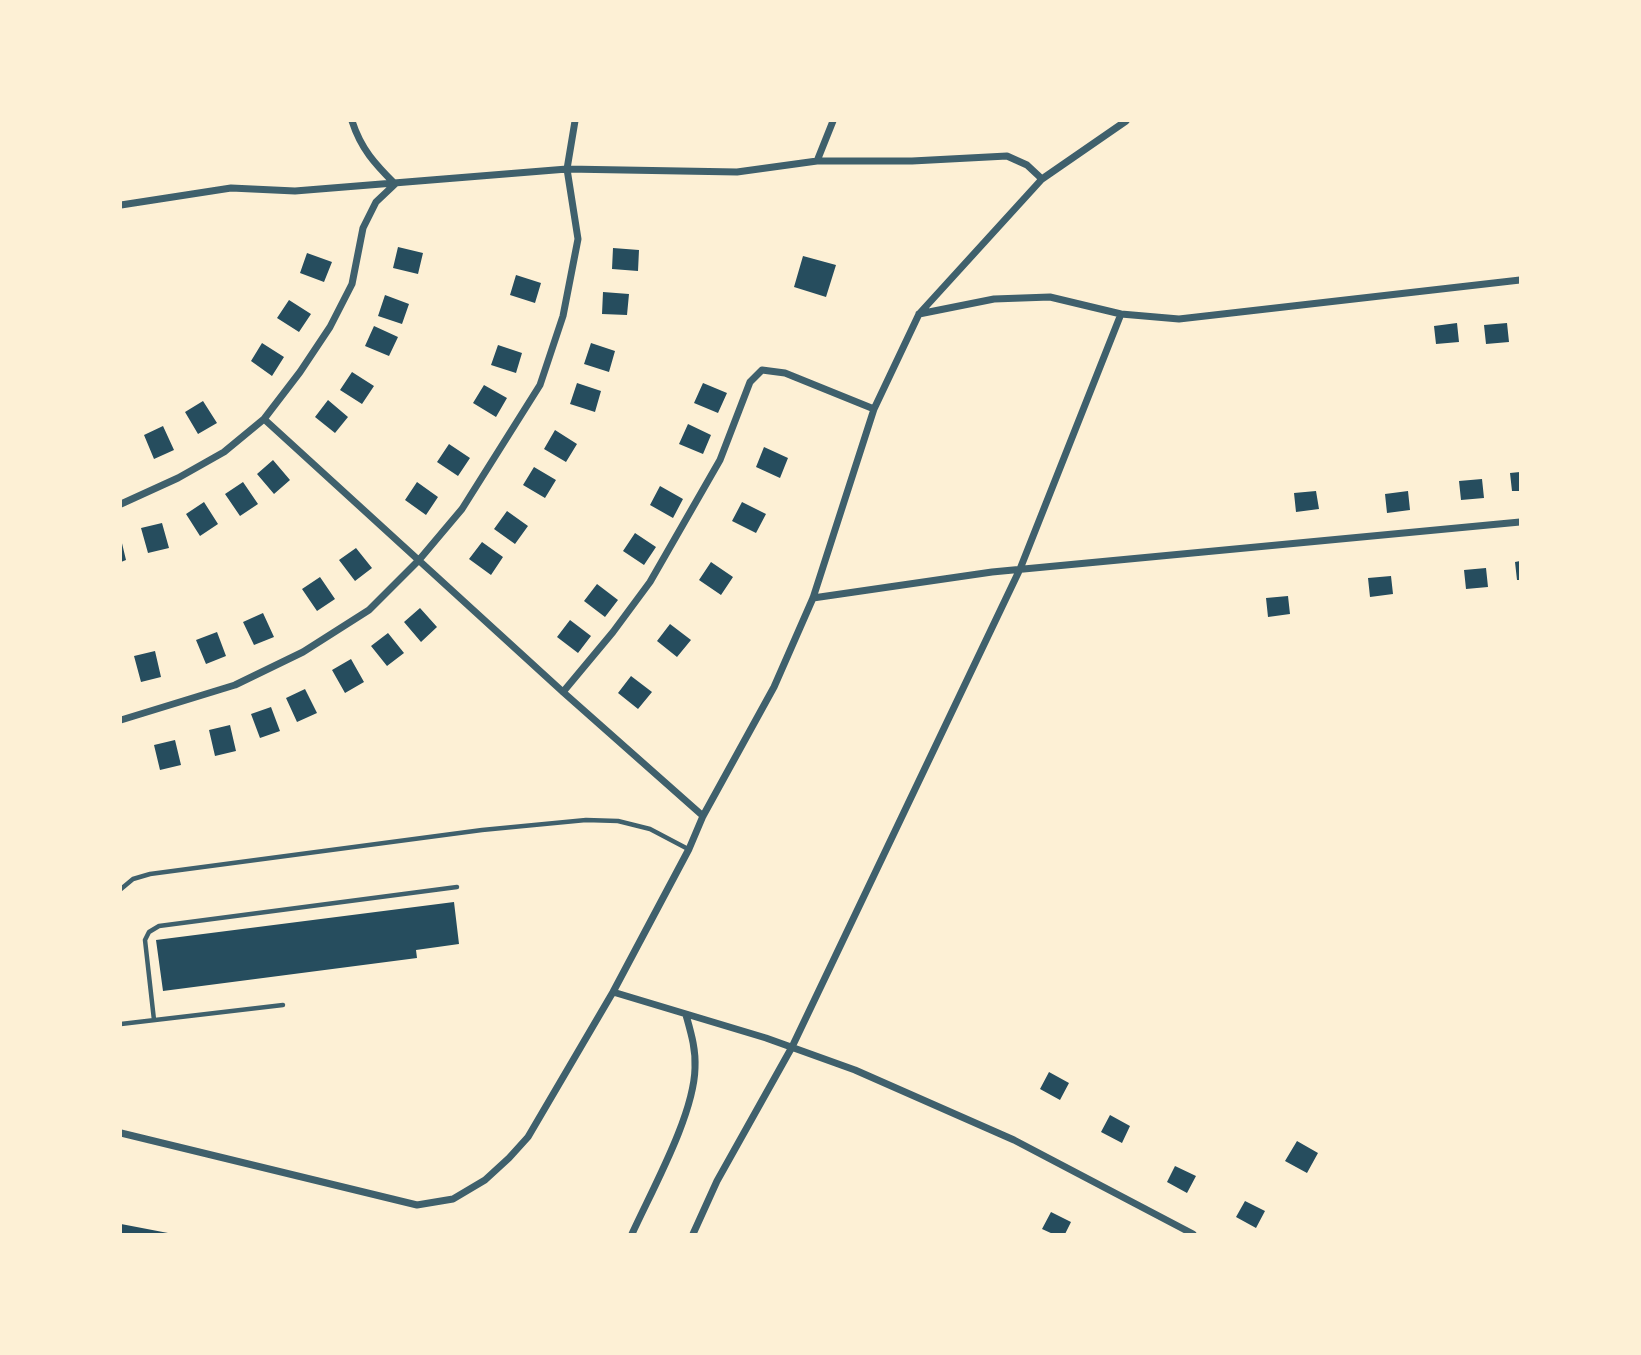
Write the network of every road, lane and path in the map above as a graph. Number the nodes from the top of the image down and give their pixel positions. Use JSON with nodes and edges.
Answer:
{"nodes":[{"id":1,"x":352,"y":121,"type":"edge"},
{"id":2,"x":575,"y":121,"type":"edge"},
{"id":3,"x":833,"y":121,"type":"edge"},
{"id":4,"x":1126,"y":121,"type":"edge"},
{"id":5,"x":817,"y":161,"type":"junction"},
{"id":6,"x":567,"y":169,"type":"junction"},
{"id":7,"x":1042,"y":179,"type":"junction"},
{"id":8,"x":395,"y":184,"type":"junction"},
{"id":9,"x":121,"y":205,"type":"edge"},
{"id":10,"x":1520,"y":280,"type":"edge"},
{"id":11,"x":919,"y":314,"type":"junction"},
{"id":12,"x":1121,"y":314,"type":"junction"},
{"id":13,"x":874,"y":409,"type":"junction"},
{"id":14,"x":264,"y":419,"type":"junction"},
{"id":15,"x":121,"y":503,"type":"edge"},
{"id":16,"x":1520,"y":522,"type":"edge"},
{"id":17,"x":419,"y":560,"type":"junction"},
{"id":18,"x":1020,"y":569,"type":"junction"},
{"id":19,"x":813,"y":598,"type":"junction"},
{"id":20,"x":563,"y":692,"type":"junction"},
{"id":21,"x":121,"y":720,"type":"edge"},
{"id":22,"x":703,"y":816,"type":"junction"},
{"id":23,"x":689,"y":849,"type":"junction"},
{"id":24,"x":457,"y":887,"type":"dead end"},
{"id":25,"x":121,"y":889,"type":"edge"},
{"id":26,"x":613,"y":992,"type":"junction"},
{"id":27,"x":283,"y":1004,"type":"dead end"},
{"id":28,"x":686,"y":1015,"type":"junction"},
{"id":29,"x":155,"y":1020,"type":"junction"},
{"id":30,"x":121,"y":1024,"type":"edge"},
{"id":31,"x":792,"y":1047,"type":"junction"},
{"id":32,"x":121,"y":1133,"type":"edge"},
{"id":33,"x":632,"y":1234,"type":"edge"},
{"id":34,"x":693,"y":1234,"type":"edge"},
{"id":35,"x":1193,"y":1234,"type":"edge"}],
"edges":[{"from":1,"to":8,"type":"street"},
{"from":2,"to":6,"type":"street"},
{"from":3,"to":5,"type":"street"},
{"from":4,"to":7,"type":"street"},
{"from":5,"to":6,"type":"street"},
{"from":5,"to":7,"type":"street"},
{"from":6,"to":8,"type":"street"},
{"from":6,"to":17,"type":"street"},
{"from":7,"to":11,"type":"street"},
{"from":8,"to":9,"type":"street"},
{"from":8,"to":14,"type":"street"},
{"from":10,"to":12,"type":"street"},
{"from":11,"to":12,"type":"street"},
{"from":11,"to":13,"type":"street"},
{"from":12,"to":18,"type":"street"},
{"from":13,"to":19,"type":"street"},
{"from":13,"to":20,"type":"street"},
{"from":14,"to":15,"type":"street"},
{"from":14,"to":17,"type":"street"},
{"from":16,"to":18,"type":"street"},
{"from":17,"to":20,"type":"street"},
{"from":17,"to":21,"type":"street"},
{"from":18,"to":19,"type":"street"},
{"from":18,"to":31,"type":"street"},
{"from":19,"to":22,"type":"street"},
{"from":20,"to":22,"type":"street"},
{"from":22,"to":23,"type":"street"},
{"from":23,"to":25,"type":"lane"},
{"from":23,"to":26,"type":"street"},
{"from":24,"to":29,"type":"lane"},
{"from":26,"to":28,"type":"street"},
{"from":26,"to":32,"type":"street"},
{"from":27,"to":29,"type":"lane"},
{"from":28,"to":31,"type":"street"},
{"from":28,"to":33,"type":"street"},
{"from":29,"to":30,"type":"lane"},
{"from":31,"to":34,"type":"street"},
{"from":31,"to":35,"type":"street"}]}
